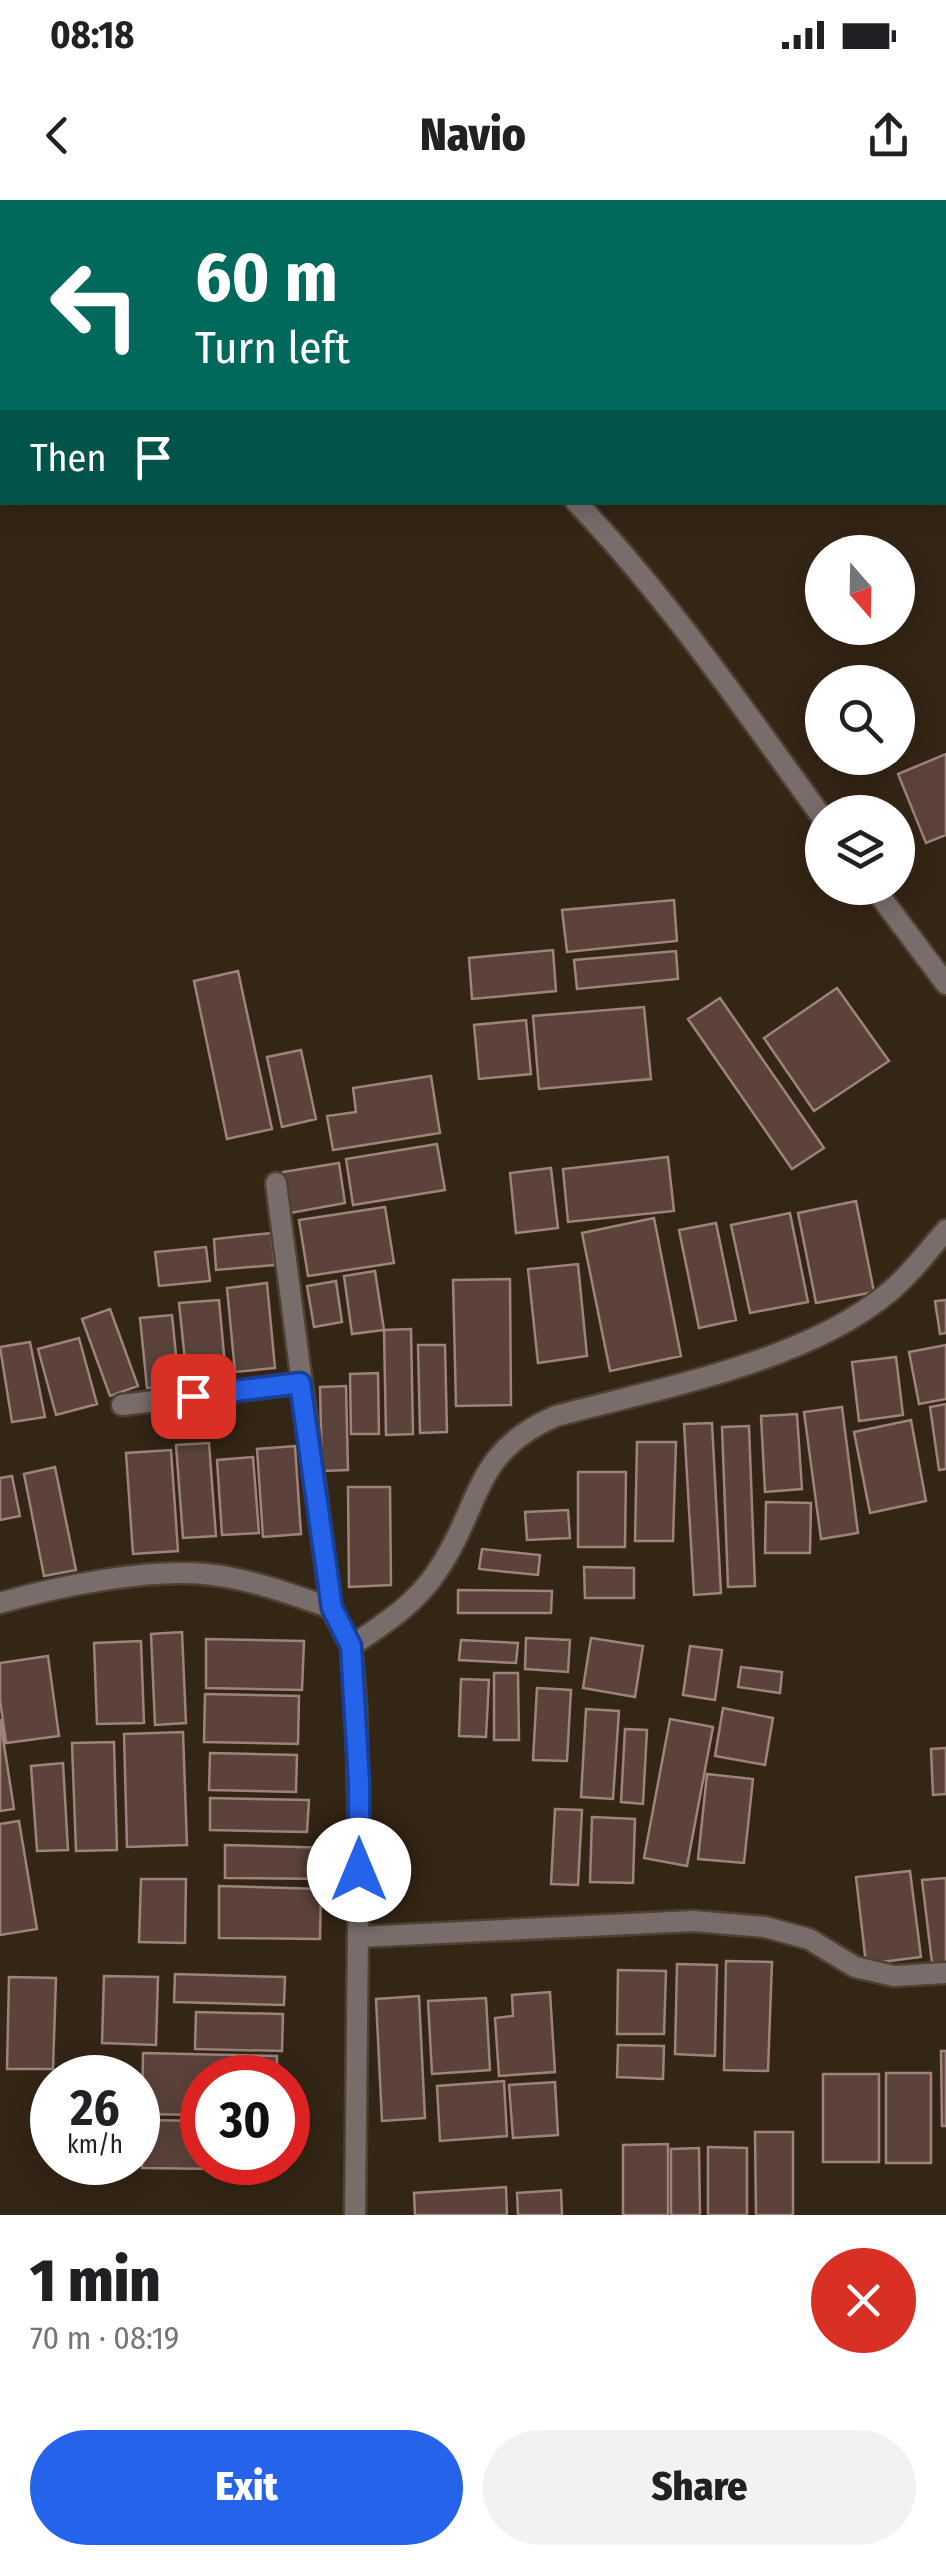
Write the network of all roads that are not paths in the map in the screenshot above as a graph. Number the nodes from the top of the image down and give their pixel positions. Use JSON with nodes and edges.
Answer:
{"nodes":[{"id":1,"x":579,"y":505,"type":"edge"},
{"id":2,"x":806,"y":795,"type":"edge"},
{"id":3,"x":887,"y":905,"type":"edge"},
{"id":4,"x":946,"y":984,"type":"edge"},
{"id":5,"x":276,"y":1183,"type":"dead end"},
{"id":6,"x":946,"y":1230,"type":"edge"},
{"id":7,"x":300,"y":1383,"type":"junction"},
{"id":8,"x":122,"y":1406,"type":"dead end"},
{"id":9,"x":0,"y":1603,"type":"edge"},
{"id":10,"x":332,"y":1608,"type":"junction"},
{"id":11,"x":351,"y":1646,"type":"junction"},
{"id":12,"x":358,"y":1937,"type":"junction"},
{"id":13,"x":946,"y":1973,"type":"edge"},
{"id":14,"x":355,"y":2215,"type":"edge"}],
"edges":[{"from":1,"to":2,"type":"street"},
{"from":3,"to":4,"type":"street"},
{"from":5,"to":7,"type":"street"},
{"from":6,"to":11,"type":"street"},
{"from":7,"to":8,"type":"street"},
{"from":7,"to":10,"type":"street"},
{"from":9,"to":10,"type":"street"},
{"from":10,"to":11,"type":"street"},
{"from":11,"to":12,"type":"street"},
{"from":12,"to":13,"type":"street"},
{"from":12,"to":14,"type":"street"}]}
